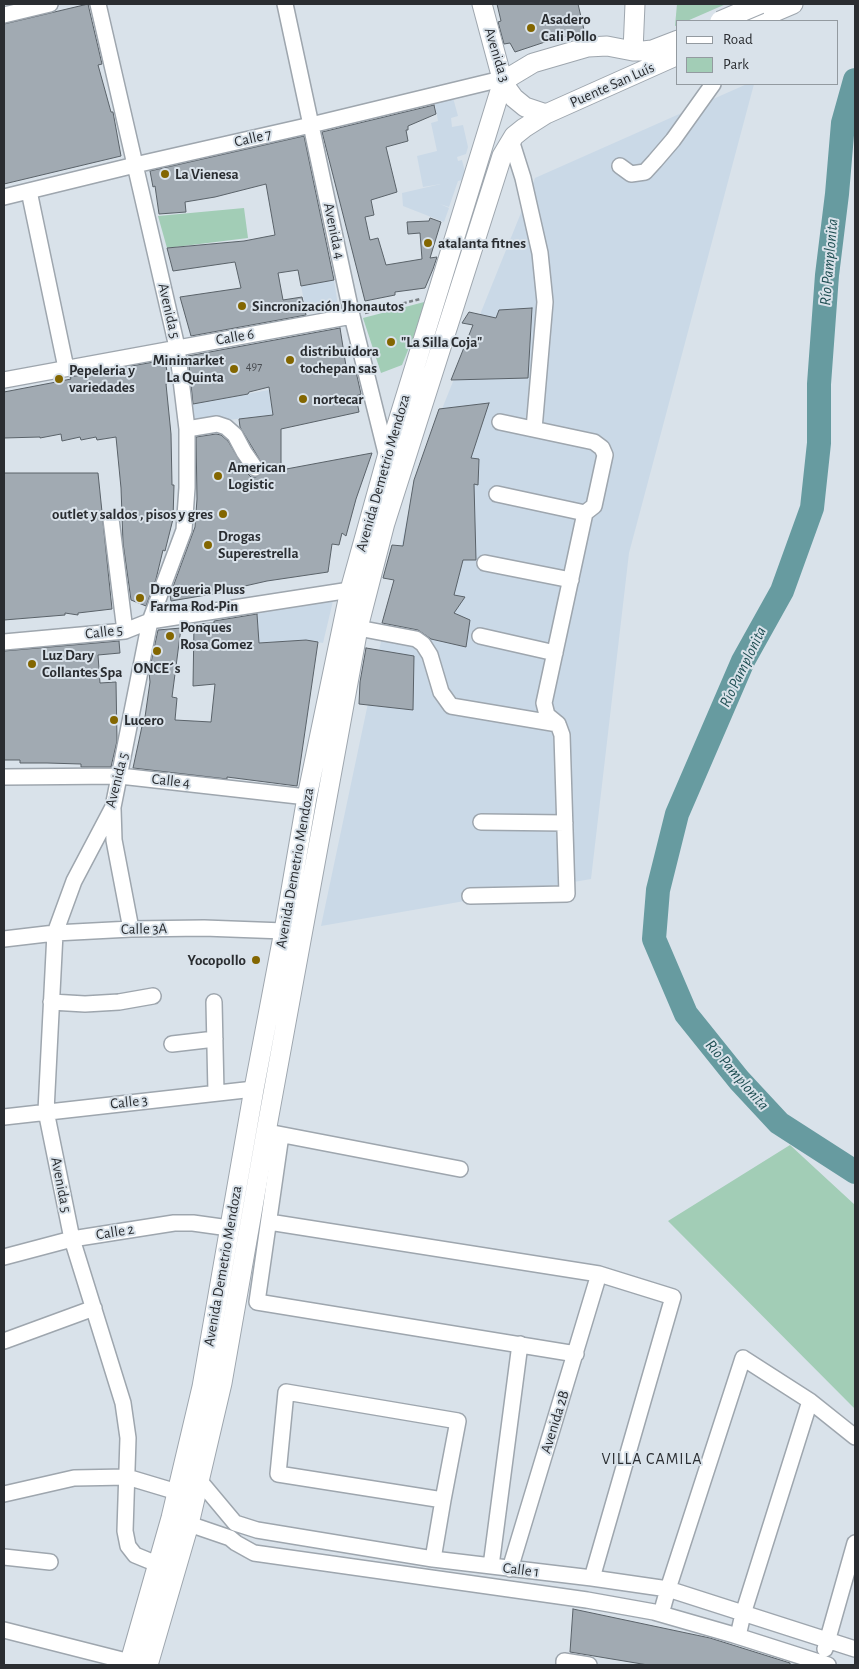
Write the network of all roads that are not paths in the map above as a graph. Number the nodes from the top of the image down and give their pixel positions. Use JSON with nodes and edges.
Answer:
{"nodes":[{"id":1,"x":50,"y":4,"type":"edge"},
{"id":2,"x":98,"y":4,"type":"edge"},
{"id":3,"x":285,"y":4,"type":"edge"},
{"id":4,"x":482,"y":4,"type":"edge"},
{"id":5,"x":635,"y":4,"type":"edge"},
{"id":6,"x":746,"y":4,"type":"edge"},
{"id":7,"x":760,"y":4,"type":"edge"},
{"id":8,"x":793,"y":4,"type":"edge"},
{"id":9,"x":4,"y":15,"type":"edge"},
{"id":10,"x":722,"y":20,"type":"edge"},
{"id":11,"x":747,"y":20,"type":"edge"},
{"id":12,"x":755,"y":20,"type":"edge"},
{"id":13,"x":670,"y":50,"type":"edge"},
{"id":14,"x":633,"y":51,"type":"junction"},
{"id":15,"x":503,"y":81,"type":"junction"},
{"id":16,"x":712,"y":85,"type":"edge"},
{"id":17,"x":546,"y":114,"type":"junction"},
{"id":18,"x":311,"y":125,"type":"junction"},
{"id":19,"x":511,"y":140,"type":"junction"},
{"id":20,"x":135,"y":165,"type":"junction"},
{"id":21,"x":620,"y":166,"type":"dead end"},
{"id":22,"x":29,"y":191,"type":"junction"},
{"id":23,"x":4,"y":198,"type":"edge"},
{"id":24,"x":352,"y":316,"type":"junction"},
{"id":25,"x":177,"y":347,"type":"junction"},
{"id":26,"x":66,"y":368,"type":"junction"},
{"id":27,"x":4,"y":380,"type":"edge"},
{"id":28,"x":500,"y":422,"type":"dead end"},
{"id":29,"x":187,"y":429,"type":"junction"},
{"id":30,"x":534,"y":429,"type":"junction"},
{"id":31,"x":387,"y":458,"type":"junction"},
{"id":32,"x":255,"y":468,"type":"dead end"},
{"id":33,"x":497,"y":494,"type":"dead end"},
{"id":34,"x":585,"y":514,"type":"junction"},
{"id":35,"x":111,"y":519,"type":"dead end"},
{"id":36,"x":484,"y":563,"type":"dead end"},
{"id":37,"x":571,"y":580,"type":"junction"},
{"id":38,"x":350,"y":590,"type":"junction"},
{"id":39,"x":150,"y":621,"type":"junction"},
{"id":40,"x":358,"y":628,"type":"junction"},
{"id":41,"x":125,"y":631,"type":"junction"},
{"id":42,"x":480,"y":636,"type":"dead end"},
{"id":43,"x":4,"y":642,"type":"edge"},
{"id":44,"x":555,"y":653,"type":"junction"},
{"id":45,"x":558,"y":724,"type":"junction"},
{"id":46,"x":120,"y":776,"type":"junction"},
{"id":47,"x":4,"y":777,"type":"edge"},
{"id":48,"x":307,"y":797,"type":"junction"},
{"id":49,"x":113,"y":807,"type":"junction"},
{"id":50,"x":481,"y":822,"type":"dead end"},
{"id":51,"x":565,"y":823,"type":"junction"},
{"id":52,"x":470,"y":896,"type":"dead end"},
{"id":53,"x":131,"y":929,"type":"junction"},
{"id":54,"x":284,"y":931,"type":"junction"},
{"id":55,"x":55,"y":933,"type":"junction"},
{"id":56,"x":4,"y":939,"type":"edge"},
{"id":57,"x":152,"y":996,"type":"dead end"},
{"id":58,"x":51,"y":1002,"type":"junction"},
{"id":59,"x":214,"y":1002,"type":"dead end"},
{"id":60,"x":215,"y":1039,"type":"junction"},
{"id":61,"x":172,"y":1044,"type":"dead end"},
{"id":62,"x":254,"y":1089,"type":"junction"},
{"id":63,"x":216,"y":1093,"type":"junction"},
{"id":64,"x":46,"y":1112,"type":"junction"},
{"id":65,"x":4,"y":1117,"type":"edge"},
{"id":66,"x":274,"y":1133,"type":"junction"},
{"id":67,"x":460,"y":1169,"type":"dead end"},
{"id":68,"x":269,"y":1222,"type":"junction"},
{"id":69,"x":229,"y":1228,"type":"junction"},
{"id":70,"x":72,"y":1239,"type":"junction"},
{"id":71,"x":4,"y":1257,"type":"edge"},
{"id":72,"x":599,"y":1274,"type":"junction"},
{"id":73,"x":94,"y":1308,"type":"junction"},
{"id":74,"x":4,"y":1341,"type":"edge"},
{"id":75,"x":520,"y":1344,"type":"junction"},
{"id":76,"x":576,"y":1354,"type":"junction"},
{"id":77,"x":810,"y":1401,"type":"junction"},
{"id":78,"x":855,"y":1437,"type":"edge"},
{"id":79,"x":127,"y":1477,"type":"junction"},
{"id":80,"x":199,"y":1480,"type":"junction"},
{"id":81,"x":177,"y":1492,"type":"junction"},
{"id":82,"x":4,"y":1494,"type":"edge"},
{"id":83,"x":444,"y":1500,"type":"junction"},
{"id":84,"x":235,"y":1523,"type":"junction"},
{"id":85,"x":189,"y":1524,"type":"junction"},
{"id":86,"x":230,"y":1538,"type":"junction"},
{"id":87,"x":855,"y":1542,"type":"edge"},
{"id":88,"x":4,"y":1557,"type":"edge"},
{"id":89,"x":433,"y":1559,"type":"junction"},
{"id":90,"x":50,"y":1562,"type":"dead end"},
{"id":91,"x":158,"y":1564,"type":"junction"},
{"id":92,"x":491,"y":1566,"type":"junction"},
{"id":93,"x":510,"y":1569,"type":"junction"},
{"id":94,"x":592,"y":1578,"type":"junction"},
{"id":95,"x":668,"y":1590,"type":"junction"},
{"id":96,"x":662,"y":1614,"type":"junction"},
{"id":97,"x":743,"y":1614,"type":"junction"},
{"id":98,"x":4,"y":1630,"type":"edge"},
{"id":99,"x":738,"y":1636,"type":"junction"},
{"id":100,"x":828,"y":1641,"type":"junction"},
{"id":101,"x":855,"y":1649,"type":"edge"},
{"id":102,"x":136,"y":1664,"type":"edge"},
{"id":103,"x":823,"y":1664,"type":"edge"},
{"id":104,"x":564,"y":1665,"type":"edge"},
{"id":105,"x":589,"y":1665,"type":"edge"}],
"edges":[{"from":1,"to":9,"type":"street"},
{"from":2,"to":20,"type":"street","name":"Avenida 5"},
{"from":3,"to":18,"type":"street","name":"Avenida 4"},
{"from":4,"to":15,"type":"main road","name":"Avenida 3"},
{"from":5,"to":14,"type":"main road"},
{"from":6,"to":11,"type":"street"},
{"from":7,"to":10,"type":"main road","bridge":true},
{"from":8,"to":12,"type":"main road"},
{"from":13,"to":14,"type":"main road","name":"Puente San Luís"},
{"from":13,"to":17,"type":"main road","name":"Puente San Luís"},
{"from":14,"to":15,"type":"main road","name":"Puente San Luís"},
{"from":15,"to":17,"type":"main road","name":"Avenida 3"},
{"from":15,"to":18,"type":"street","name":"Calle 7"},
{"from":15,"to":31,"type":"main road","name":"Avenida Demetrio Mendoza"},
{"from":16,"to":21,"type":"street"},
{"from":17,"to":19,"type":"main road","name":"Avenida Demetrio Mendoza"},
{"from":18,"to":20,"type":"street","name":"Calle 7"},
{"from":18,"to":24,"type":"street","name":"Avenida 4"},
{"from":19,"to":30,"type":"street"},
{"from":19,"to":40,"type":"main road","name":"Avenida Demetrio Mendoza"},
{"from":20,"to":22,"type":"street","name":"Calle 7"},
{"from":20,"to":25,"type":"street","name":"Avenida 5"},
{"from":22,"to":23,"type":"street","name":"Calle 7"},
{"from":22,"to":26,"type":"street"},
{"from":24,"to":25,"type":"street","name":"Calle 6"},
{"from":24,"to":31,"type":"street","name":"Avenida 4"},
{"from":25,"to":26,"type":"street","name":"Calle 6"},
{"from":25,"to":29,"type":"street","name":"Avenida 5"},
{"from":26,"to":27,"type":"street","name":"Calle 6"},
{"from":28,"to":30,"type":"street"},
{"from":29,"to":32,"type":"street"},
{"from":29,"to":39,"type":"street","name":"Avenida 5"},
{"from":30,"to":34,"type":"street"},
{"from":31,"to":38,"type":"main road","name":"Avenida Demetrio Mendoza"},
{"from":33,"to":34,"type":"street"},
{"from":34,"to":37,"type":"street"},
{"from":35,"to":41,"type":"street"},
{"from":36,"to":37,"type":"street"},
{"from":37,"to":44,"type":"street"},
{"from":38,"to":39,"type":"street","name":"Calle 5"},
{"from":38,"to":48,"type":"main road","name":"Avenida Demetrio Mendoza"},
{"from":39,"to":41,"type":"street","name":"Calle 5"},
{"from":39,"to":46,"type":"street","name":"Avenida 5"},
{"from":40,"to":45,"type":"street"},
{"from":40,"to":66,"type":"main road","name":"Avenida Demetrio Mendoza"},
{"from":41,"to":43,"type":"street","name":"Calle 5"},
{"from":42,"to":44,"type":"street"},
{"from":44,"to":45,"type":"street"},
{"from":45,"to":51,"type":"street"},
{"from":46,"to":47,"type":"street","name":"Calle 4"},
{"from":46,"to":48,"type":"street","name":"Calle 4"},
{"from":46,"to":49,"type":"street","name":"Avenida 5"},
{"from":48,"to":54,"type":"main road","name":"Avenida Demetrio Mendoza"},
{"from":49,"to":53,"type":"street"},
{"from":49,"to":55,"type":"street","name":"Avenida 5"},
{"from":50,"to":51,"type":"street"},
{"from":51,"to":52,"type":"street"},
{"from":53,"to":54,"type":"street","name":"Calle 3A"},
{"from":53,"to":55,"type":"street","name":"Calle 3A"},
{"from":54,"to":62,"type":"main road","name":"Avenida Demetrio Mendoza"},
{"from":55,"to":56,"type":"street","name":"Calle 3A"},
{"from":55,"to":58,"type":"street","name":"Avenida 5"},
{"from":57,"to":58,"type":"street"},
{"from":58,"to":64,"type":"street","name":"Avenida 5"},
{"from":59,"to":60,"type":"street"},
{"from":60,"to":61,"type":"street"},
{"from":60,"to":63,"type":"street"},
{"from":62,"to":63,"type":"street","name":"Calle 3"},
{"from":62,"to":69,"type":"main road","name":"Avenida Demetrio Mendoza"},
{"from":63,"to":64,"type":"street","name":"Calle 3"},
{"from":64,"to":65,"type":"street","name":"Calle 3"},
{"from":64,"to":70,"type":"street","name":"Avenida 5"},
{"from":66,"to":67,"type":"street"},
{"from":66,"to":68,"type":"street"},
{"from":66,"to":80,"type":"main road","name":"Avenida Demetrio Mendoza"},
{"from":68,"to":72,"type":"street"},
{"from":68,"to":75,"type":"street"},
{"from":69,"to":70,"type":"street","name":"Calle 2"},
{"from":69,"to":81,"type":"main road","name":"Avenida Demetrio Mendoza"},
{"from":70,"to":71,"type":"street","name":"Calle 2"},
{"from":70,"to":73,"type":"street","name":"Avenida 5"},
{"from":72,"to":76,"type":"street","name":"Avenida 2B"},
{"from":72,"to":94,"type":"street"},
{"from":73,"to":74,"type":"street"},
{"from":73,"to":79,"type":"street","name":"Avenida 5"},
{"from":75,"to":76,"type":"street"},
{"from":75,"to":92,"type":"street"},
{"from":76,"to":93,"type":"street","name":"Avenida 2B"},
{"from":77,"to":78,"type":"street"},
{"from":77,"to":95,"type":"street"},
{"from":77,"to":97,"type":"street"},
{"from":79,"to":81,"type":"street"},
{"from":79,"to":82,"type":"street"},
{"from":79,"to":91,"type":"street","name":"Avenida 5"},
{"from":80,"to":84,"type":"street"},
{"from":80,"to":85,"type":"main road","name":"Avenida Demetrio Mendoza"},
{"from":81,"to":91,"type":"main road","name":"Avenida Demetrio Mendoza"},
{"from":83,"to":83,"type":"street"},
{"from":83,"to":89,"type":"street"},
{"from":84,"to":86,"type":"street"},
{"from":84,"to":89,"type":"street","name":"Calle 1"},
{"from":85,"to":86,"type":"street","name":"Calle 1"},
{"from":85,"to":102,"type":"main road","name":"Avenida Demetrio Mendoza"},
{"from":86,"to":96,"type":"street","name":"Calle 1"},
{"from":87,"to":100,"type":"street"},
{"from":88,"to":90,"type":"street"},
{"from":89,"to":92,"type":"street","name":"Calle 1"},
{"from":91,"to":102,"type":"main road","name":"Avenida Demetrio Mendoza"},
{"from":92,"to":93,"type":"street","name":"Calle 1"},
{"from":93,"to":94,"type":"street","name":"Calle 1"},
{"from":94,"to":95,"type":"street","name":"Calle 1"},
{"from":95,"to":96,"type":"street"},
{"from":95,"to":97,"type":"street","name":"Calle 1"},
{"from":96,"to":99,"type":"street","name":"Calle 1"},
{"from":97,"to":99,"type":"street"},
{"from":97,"to":100,"type":"street","name":"Calle 1"},
{"from":98,"to":102,"type":"street"},
{"from":99,"to":103,"type":"street","name":"Calle 1"},
{"from":100,"to":101,"type":"street","name":"Calle 1"},
{"from":100,"to":103,"type":"street"},
{"from":104,"to":105,"type":"street"}]}
